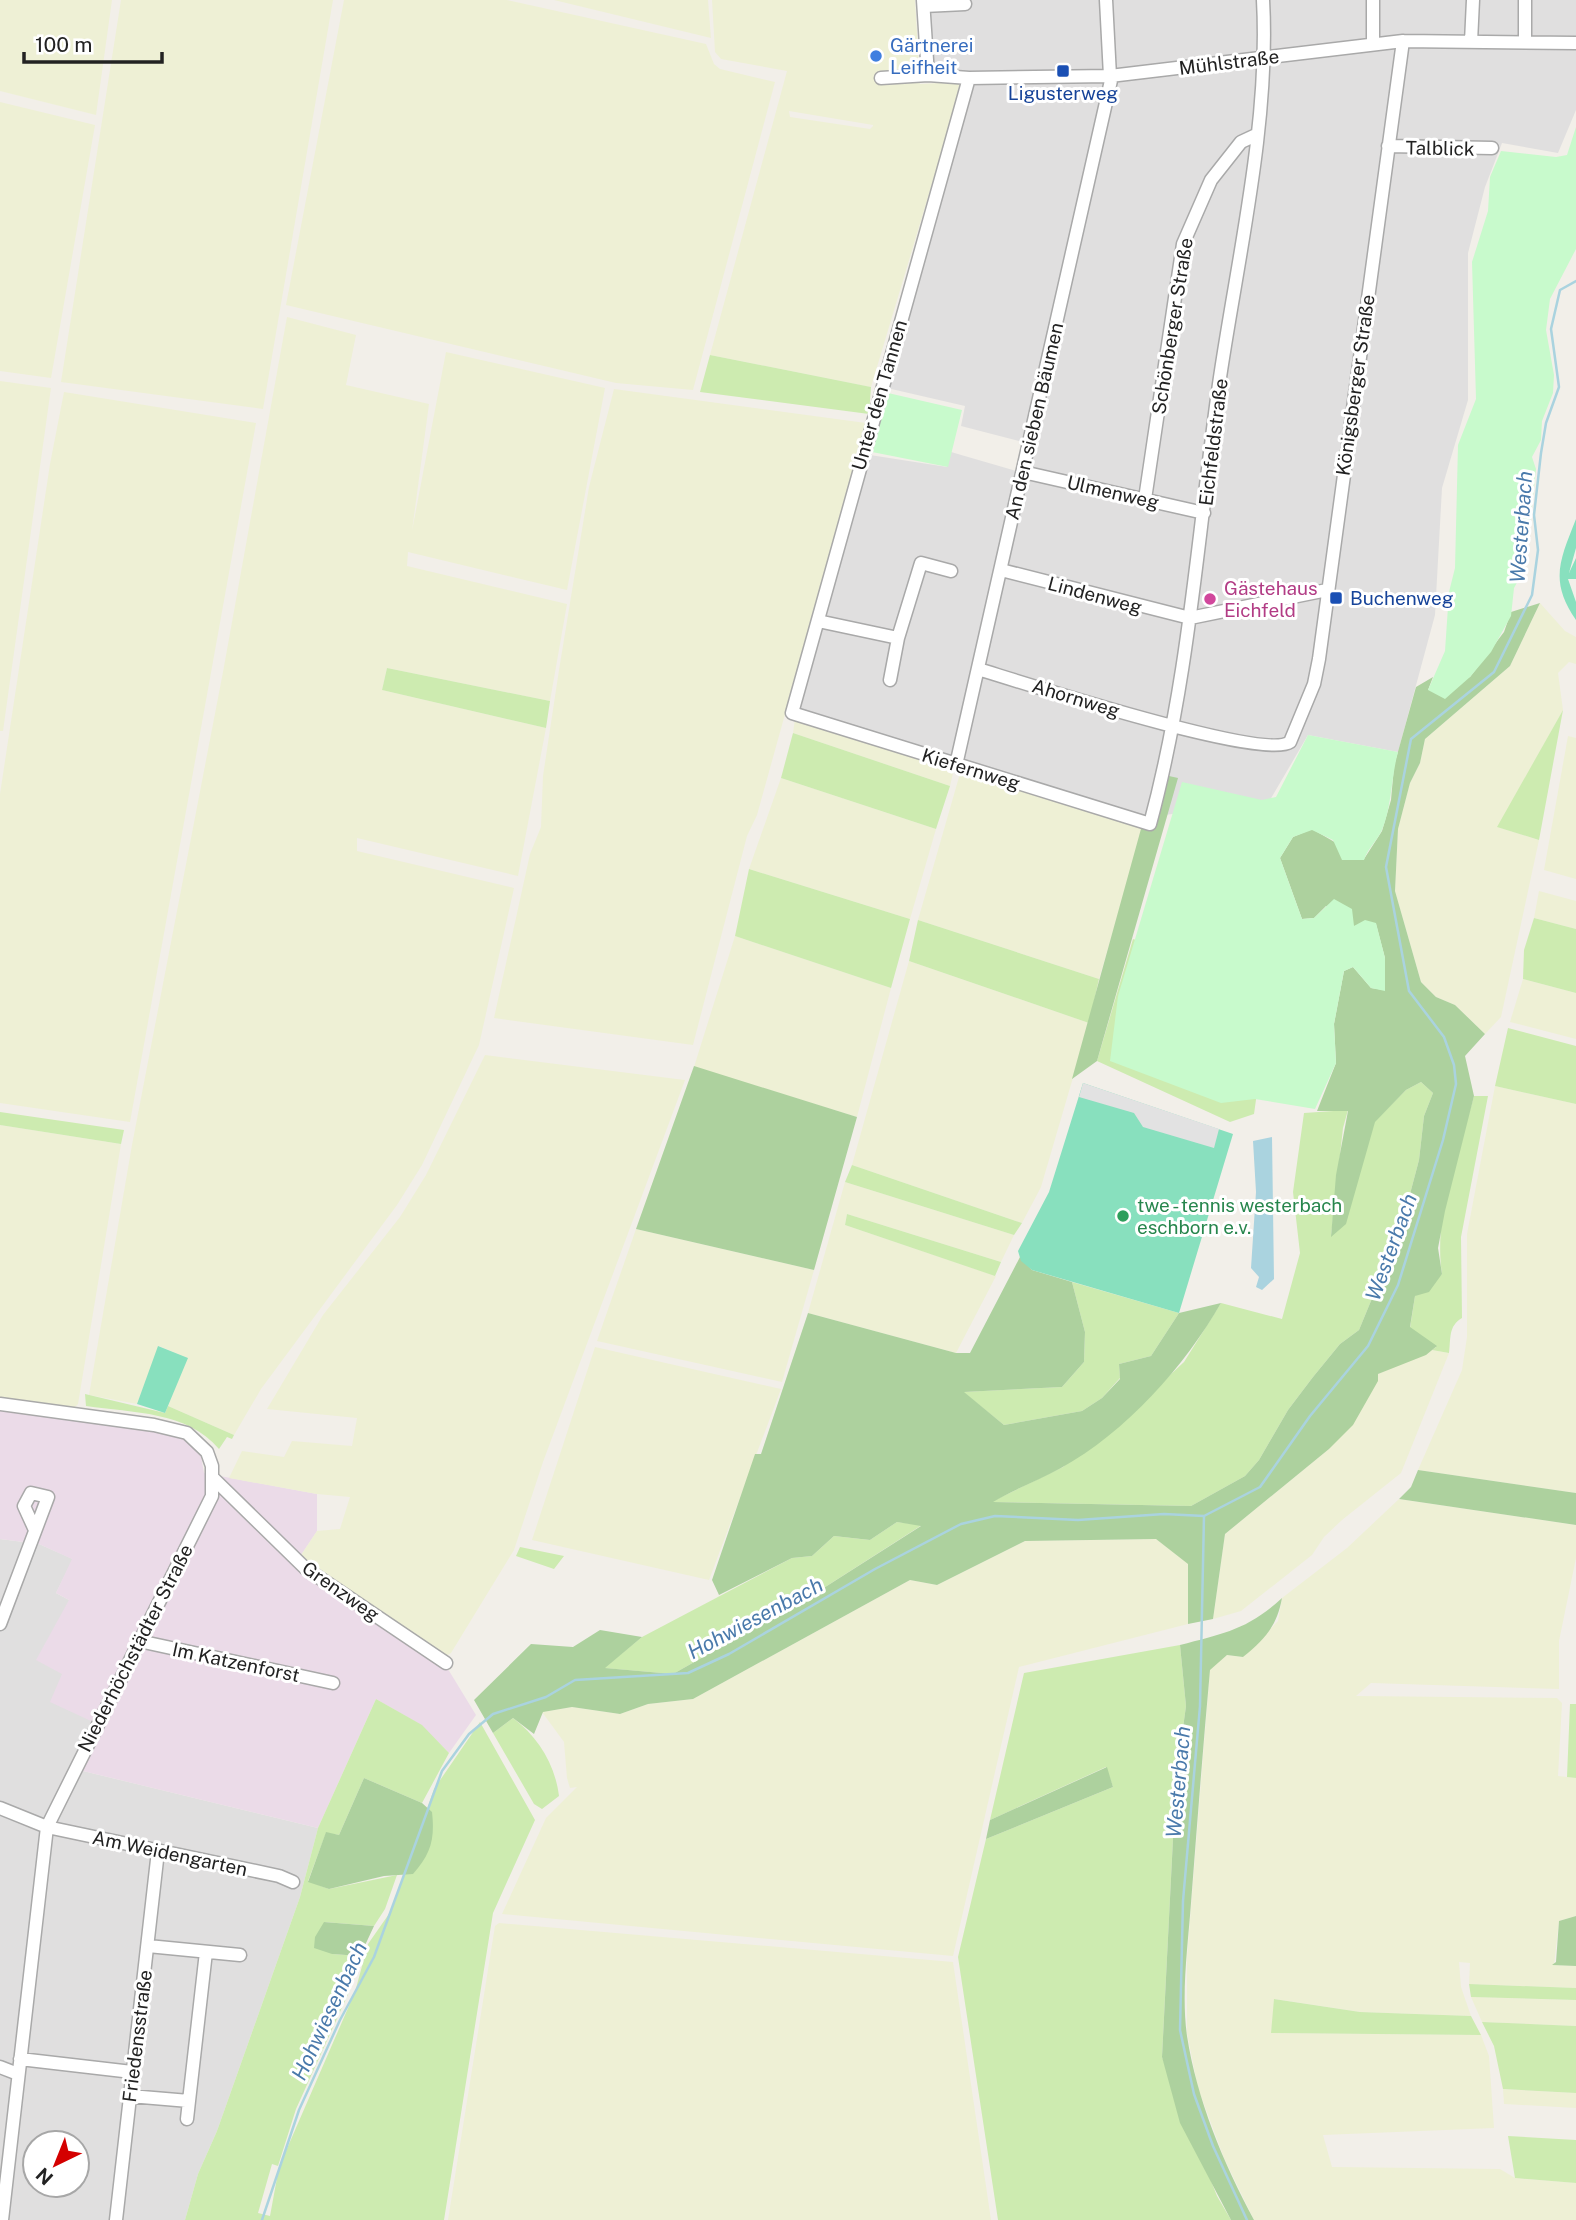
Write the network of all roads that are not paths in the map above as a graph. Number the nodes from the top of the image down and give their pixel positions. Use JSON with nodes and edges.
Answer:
{"nodes":[{"id":1,"x":1106,"y":0,"type":"edge"},
{"id":2,"x":1263,"y":0,"type":"edge"},
{"id":3,"x":1373,"y":0,"type":"edge"},
{"id":4,"x":1473,"y":0,"type":"edge"},
{"id":5,"x":1525,"y":0,"type":"edge"},
{"id":6,"x":923,"y":3,"type":"edge"},
{"id":7,"x":965,"y":4,"type":"dead end"},
{"id":8,"x":1403,"y":41,"type":"junction"},
{"id":9,"x":1471,"y":42,"type":"junction"},
{"id":10,"x":1525,"y":42,"type":"junction"},
{"id":11,"x":1576,"y":43,"type":"edge"},
{"id":12,"x":1373,"y":44,"type":"junction"},
{"id":13,"x":1266,"y":58,"type":"junction"},
{"id":14,"x":928,"y":75,"type":"junction"},
{"id":15,"x":1111,"y":76,"type":"junction"},
{"id":16,"x":881,"y":78,"type":"dead end"},
{"id":17,"x":969,"y":78,"type":"junction"},
{"id":18,"x":1256,"y":135,"type":"junction"},
{"id":19,"x":1388,"y":146,"type":"junction"},
{"id":20,"x":1492,"y":149,"type":"dead end"},
{"id":21,"x":1023,"y":472,"type":"junction"},
{"id":22,"x":1145,"y":499,"type":"junction"},
{"id":23,"x":1204,"y":513,"type":"junction"},
{"id":24,"x":1001,"y":570,"type":"junction"},
{"id":25,"x":951,"y":571,"type":"dead end"},
{"id":26,"x":1327,"y":590,"type":"junction"},
{"id":27,"x":1190,"y":618,"type":"junction"},
{"id":28,"x":818,"y":621,"type":"junction"},
{"id":29,"x":898,"y":638,"type":"junction"},
{"id":30,"x":978,"y":669,"type":"junction"},
{"id":31,"x":890,"y":680,"type":"dead end"},
{"id":32,"x":792,"y":713,"type":"joint"},
{"id":33,"x":1174,"y":726,"type":"junction"},
{"id":34,"x":1298,"y":727,"type":"joint"},
{"id":35,"x":956,"y":765,"type":"junction"},
{"id":36,"x":1150,"y":824,"type":"joint"},
{"id":37,"x":0,"y":1404,"type":"edge"},
{"id":38,"x":214,"y":1479,"type":"junction"},
{"id":39,"x":36,"y":1531,"type":"dead end"},
{"id":40,"x":0,"y":1625,"type":"edge"},
{"id":41,"x":139,"y":1641,"type":"junction"},
{"id":42,"x":446,"y":1663,"type":"dead end"},
{"id":43,"x":333,"y":1684,"type":"dead end"},
{"id":44,"x":0,"y":1808,"type":"edge"},
{"id":45,"x":47,"y":1827,"type":"junction"},
{"id":46,"x":158,"y":1851,"type":"junction"},
{"id":47,"x":293,"y":1882,"type":"dead end"},
{"id":48,"x":148,"y":1946,"type":"junction"},
{"id":49,"x":206,"y":1952,"type":"junction"},
{"id":50,"x":240,"y":1955,"type":"dead end"},
{"id":51,"x":20,"y":2059,"type":"junction"},
{"id":52,"x":0,"y":2067,"type":"edge"},
{"id":53,"x":132,"y":2072,"type":"junction"},
{"id":54,"x":18,"y":2074,"type":"junction"},
{"id":55,"x":130,"y":2096,"type":"junction"},
{"id":56,"x":190,"y":2101,"type":"junction"},
{"id":57,"x":187,"y":2119,"type":"dead end"},
{"id":58,"x":2,"y":2220,"type":"edge"},
{"id":59,"x":116,"y":2220,"type":"edge"}],
"edges":[{"from":1,"to":15,"type":"street"},
{"from":2,"to":13,"type":"street","name":"Eichfeldstraße"},
{"from":3,"to":12,"type":"street"},
{"from":4,"to":9,"type":"street"},
{"from":5,"to":10,"type":"street"},
{"from":6,"to":7,"type":"street"},
{"from":6,"to":14,"type":"street"},
{"from":8,"to":9,"type":"street","name":"Mühlstraße"},
{"from":8,"to":12,"type":"street","name":"Mühlstraße"},
{"from":8,"to":19,"type":"street","name":"Königsberger Straße"},
{"from":9,"to":10,"type":"street","name":"Mühlstraße"},
{"from":10,"to":11,"type":"street","name":"Mühlstraße"},
{"from":12,"to":13,"type":"street","name":"Mühlstraße"},
{"from":13,"to":15,"type":"street","name":"Mühlstraße"},
{"from":13,"to":18,"type":"street","name":"Eichfeldstraße"},
{"from":14,"to":16,"type":"street","name":"Mühlstraße"},
{"from":14,"to":17,"type":"street","name":"Mühlstraße"},
{"from":15,"to":17,"type":"street","name":"Mühlstraße"},
{"from":15,"to":21,"type":"street","name":"An den sieben Bäumen"},
{"from":17,"to":28,"type":"street","name":"Unter den Tannen"},
{"from":18,"to":22,"type":"street","name":"Schönberger Straße"},
{"from":18,"to":23,"type":"street","name":"Eichfeldstraße"},
{"from":19,"to":20,"type":"street","name":"Talblick"},
{"from":19,"to":26,"type":"street","name":"Königsberger Straße"},
{"from":21,"to":22,"type":"street","name":"Ulmenweg"},
{"from":21,"to":24,"type":"street","name":"An den sieben Bäumen"},
{"from":22,"to":23,"type":"street","name":"Ulmenweg"},
{"from":23,"to":27,"type":"street","name":"Eichfeldstraße"},
{"from":24,"to":27,"type":"street","name":"Lindenweg"},
{"from":24,"to":30,"type":"street","name":"An den sieben Bäumen"},
{"from":25,"to":29,"type":"street"},
{"from":26,"to":27,"type":"street"},
{"from":26,"to":34,"type":"street","name":"Königsberger Straße"},
{"from":27,"to":33,"type":"street","name":"Eichfeldstraße"},
{"from":28,"to":29,"type":"street"},
{"from":28,"to":32,"type":"street","name":"Unter den Tannen"},
{"from":29,"to":31,"type":"street"},
{"from":30,"to":33,"type":"street","name":"Ahornweg"},
{"from":30,"to":35,"type":"street","name":"An den sieben Bäumen"},
{"from":32,"to":35,"type":"street","name":"Kiefernweg"},
{"from":33,"to":34,"type":"street","name":"Ahornweg"},
{"from":33,"to":36,"type":"street","name":"Eichfeldstraße"},
{"from":35,"to":36,"type":"street","name":"Kiefernweg"},
{"from":37,"to":38,"type":"street"},
{"from":38,"to":41,"type":"street","name":"Niederhöchstädter Straße"},
{"from":38,"to":42,"type":"street","name":"Grenzweg"},
{"from":39,"to":40,"type":"street"},
{"from":41,"to":43,"type":"street","name":"Im Katzenforst"},
{"from":41,"to":45,"type":"street","name":"Niederhöchstädter Straße"},
{"from":44,"to":45,"type":"street","name":"Am Weidengarten"},
{"from":45,"to":46,"type":"street","name":"Am Weidengarten"},
{"from":45,"to":51,"type":"street","name":"Niederhöchstädter Straße"},
{"from":46,"to":47,"type":"street","name":"Am Weidengarten"},
{"from":46,"to":48,"type":"street","name":"Friedensstraße"},
{"from":48,"to":49,"type":"street"},
{"from":48,"to":53,"type":"street","name":"Friedensstraße"},
{"from":49,"to":50,"type":"street"},
{"from":49,"to":56,"type":"street"},
{"from":51,"to":53,"type":"street"},
{"from":51,"to":54,"type":"street","name":"Niederhöchstädter Straße"},
{"from":52,"to":54,"type":"street"},
{"from":53,"to":55,"type":"street","name":"Friedensstraße"},
{"from":54,"to":58,"type":"street","name":"Niederhöchstädter Straße"},
{"from":55,"to":56,"type":"street"},
{"from":55,"to":59,"type":"street","name":"Friedensstraße"},
{"from":56,"to":57,"type":"street"}]}
